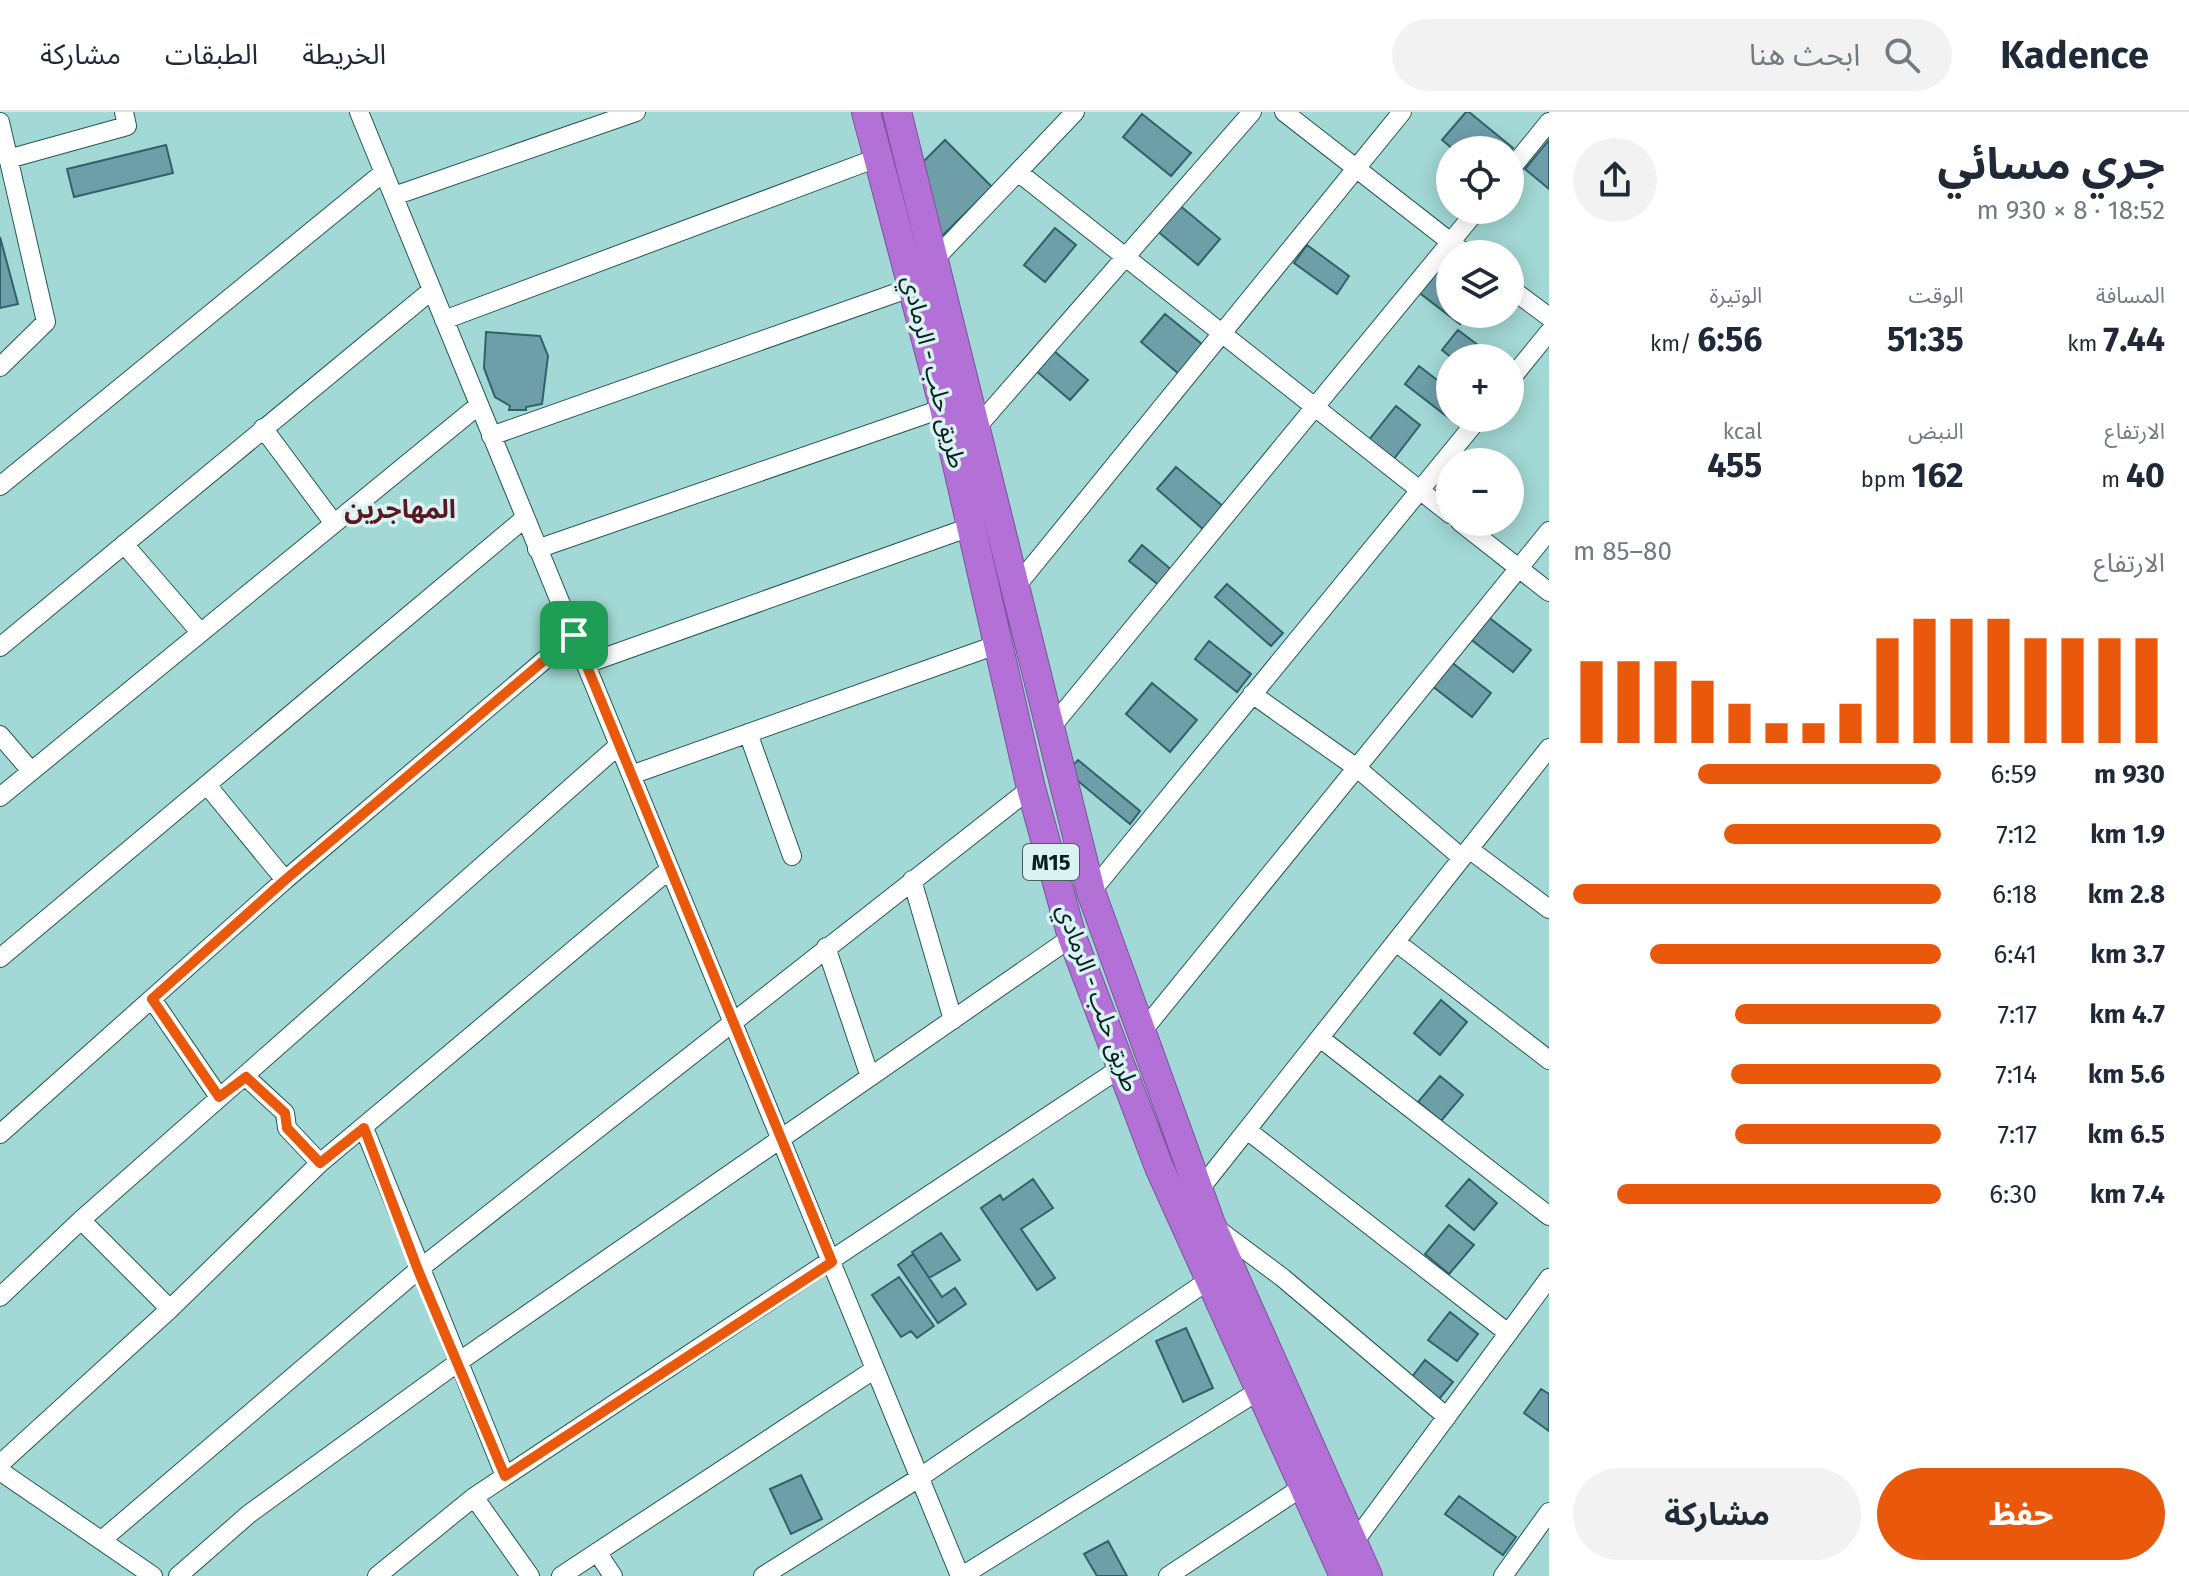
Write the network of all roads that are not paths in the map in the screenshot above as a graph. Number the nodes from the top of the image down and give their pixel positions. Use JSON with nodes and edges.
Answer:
{"nodes":[{"id":1,"x":124,"y":112,"type":"edge"},
{"id":2,"x":359,"y":112,"type":"edge"},
{"id":3,"x":636,"y":112,"type":"edge"},
{"id":4,"x":866,"y":112,"type":"edge"},
{"id":5,"x":1075,"y":112,"type":"edge"},
{"id":6,"x":1252,"y":112,"type":"edge"},
{"id":7,"x":1284,"y":112,"type":"edge"},
{"id":8,"x":1402,"y":112,"type":"edge"},
{"id":9,"x":902,"y":115,"type":"edge"},
{"id":10,"x":0,"y":122,"type":"edge"},
{"id":11,"x":1549,"y":122,"type":"edge"},
{"id":12,"x":1524,"y":153,"type":"edge"},
{"id":13,"x":877,"y":158,"type":"junction"},
{"id":14,"x":8,"y":159,"type":"junction"},
{"id":15,"x":1355,"y":169,"type":"junction"},
{"id":16,"x":384,"y":172,"type":"junction"},
{"id":17,"x":1018,"y":172,"type":"junction"},
{"id":18,"x":394,"y":196,"type":"junction"},
{"id":19,"x":1465,"y":224,"type":"edge"},
{"id":20,"x":1447,"y":240,"type":"edge"},
{"id":21,"x":1452,"y":240,"type":"edge"},
{"id":22,"x":1126,"y":257,"type":"junction"},
{"id":23,"x":935,"y":259,"type":"junction"},
{"id":24,"x":1436,"y":259,"type":"edge"},
{"id":25,"x":913,"y":287,"type":"junction"},
{"id":26,"x":432,"y":290,"type":"junction"},
{"id":27,"x":1524,"y":298,"type":"edge"},
{"id":28,"x":1549,"y":317,"type":"edge"},
{"id":29,"x":444,"y":320,"type":"junction"},
{"id":30,"x":1549,"y":332,"type":"edge"},
{"id":31,"x":1222,"y":333,"type":"junction"},
{"id":32,"x":1524,"y":363,"type":"edge"},
{"id":33,"x":0,"y":367,"type":"edge"},
{"id":34,"x":479,"y":405,"type":"junction"},
{"id":35,"x":1315,"y":407,"type":"junction"},
{"id":36,"x":944,"y":408,"type":"junction"},
{"id":37,"x":977,"y":427,"type":"junction"},
{"id":38,"x":263,"y":428,"type":"junction"},
{"id":39,"x":1468,"y":432,"type":"edge"},
{"id":40,"x":491,"y":436,"type":"junction"},
{"id":41,"x":0,"y":486,"type":"edge"},
{"id":42,"x":1420,"y":490,"type":"junction"},
{"id":43,"x":1436,"y":503,"type":"edge"},
{"id":44,"x":525,"y":518,"type":"junction"},
{"id":45,"x":333,"y":522,"type":"junction"},
{"id":46,"x":973,"y":526,"type":"junction"},
{"id":47,"x":1549,"y":531,"type":"edge"},
{"id":48,"x":1478,"y":536,"type":"edge"},
{"id":49,"x":124,"y":544,"type":"junction"},
{"id":50,"x":537,"y":549,"type":"junction"},
{"id":51,"x":1519,"y":568,"type":"junction"},
{"id":52,"x":1014,"y":589,"type":"junction"},
{"id":53,"x":1549,"y":592,"type":"edge"},
{"id":54,"x":200,"y":632,"type":"junction"},
{"id":55,"x":574,"y":635,"type":"junction"},
{"id":56,"x":999,"y":644,"type":"junction"},
{"id":57,"x":0,"y":647,"type":"edge"},
{"id":58,"x":586,"y":664,"type":"junction"},
{"id":59,"x":1252,"y":694,"type":"junction"},
{"id":60,"x":1049,"y":730,"type":"junction"},
{"id":61,"x":748,"y":733,"type":"junction"},
{"id":62,"x":0,"y":735,"type":"edge"},
{"id":63,"x":619,"y":745,"type":"junction"},
{"id":64,"x":1548,"y":750,"type":"edge"},
{"id":65,"x":1357,"y":768,"type":"junction"},
{"id":66,"x":31,"y":771,"type":"junction"},
{"id":67,"x":631,"y":775,"type":"junction"},
{"id":68,"x":207,"y":785,"type":"junction"},
{"id":69,"x":1031,"y":788,"type":"junction"},
{"id":70,"x":0,"y":797,"type":"edge"},
{"id":71,"x":1466,"y":854,"type":"junction"},
{"id":72,"x":792,"y":856,"type":"dead end"},
{"id":73,"x":670,"y":869,"type":"junction"},
{"id":74,"x":285,"y":880,"type":"junction"},
{"id":75,"x":912,"y":880,"type":"junction"},
{"id":76,"x":1091,"y":892,"type":"junction"},
{"id":77,"x":1549,"y":909,"type":"edge"},
{"id":78,"x":1072,"y":937,"type":"junction"},
{"id":79,"x":1396,"y":942,"type":"junction"},
{"id":80,"x":826,"y":947,"type":"junction"},
{"id":81,"x":3,"y":950,"type":"edge"},
{"id":82,"x":152,"y":999,"type":"junction"},
{"id":83,"x":953,"y":1020,"type":"junction"},
{"id":84,"x":732,"y":1021,"type":"junction"},
{"id":85,"x":1141,"y":1033,"type":"junction"},
{"id":86,"x":1320,"y":1038,"type":"junction"},
{"id":87,"x":1549,"y":1060,"type":"edge"},
{"id":88,"x":1122,"y":1067,"type":"junction"},
{"id":89,"x":246,"y":1077,"type":"junction"},
{"id":90,"x":870,"y":1077,"type":"junction"},
{"id":91,"x":219,"y":1097,"type":"junction"},
{"id":92,"x":364,"y":1128,"type":"junction"},
{"id":93,"x":1247,"y":1130,"type":"junction"},
{"id":94,"x":0,"y":1134,"type":"edge"},
{"id":95,"x":781,"y":1140,"type":"junction"},
{"id":96,"x":320,"y":1163,"type":"junction"},
{"id":97,"x":1200,"y":1189,"type":"junction"},
{"id":98,"x":1549,"y":1216,"type":"edge"},
{"id":99,"x":81,"y":1220,"type":"junction"},
{"id":100,"x":1211,"y":1224,"type":"junction"},
{"id":101,"x":832,"y":1262,"type":"junction"},
{"id":102,"x":418,"y":1270,"type":"junction"},
{"id":103,"x":1549,"y":1278,"type":"edge"},
{"id":104,"x":1209,"y":1280,"type":"junction"},
{"id":105,"x":0,"y":1297,"type":"edge"},
{"id":106,"x":170,"y":1309,"type":"junction"},
{"id":107,"x":1508,"y":1333,"type":"junction"},
{"id":108,"x":457,"y":1363,"type":"junction"},
{"id":109,"x":875,"y":1369,"type":"junction"},
{"id":110,"x":1260,"y":1390,"type":"junction"},
{"id":111,"x":1447,"y":1417,"type":"junction"},
{"id":112,"x":0,"y":1464,"type":"edge"},
{"id":113,"x":0,"y":1471,"type":"edge"},
{"id":114,"x":505,"y":1476,"type":"junction"},
{"id":115,"x":919,"y":1478,"type":"junction"},
{"id":116,"x":1304,"y":1486,"type":"junction"},
{"id":117,"x":474,"y":1497,"type":"junction"},
{"id":118,"x":1549,"y":1512,"type":"edge"},
{"id":119,"x":103,"y":1539,"type":"junction"},
{"id":120,"x":1352,"y":1545,"type":"junction"},
{"id":121,"x":597,"y":1552,"type":"junction"},
{"id":122,"x":1348,"y":1575,"type":"edge"},
{"id":123,"x":153,"y":1576,"type":"edge"},
{"id":124,"x":178,"y":1576,"type":"edge"},
{"id":125,"x":377,"y":1576,"type":"edge"},
{"id":126,"x":530,"y":1576,"type":"edge"},
{"id":127,"x":561,"y":1576,"type":"edge"},
{"id":128,"x":613,"y":1576,"type":"edge"},
{"id":129,"x":763,"y":1576,"type":"edge"},
{"id":130,"x":961,"y":1576,"type":"edge"},
{"id":131,"x":1168,"y":1576,"type":"edge"},
{"id":132,"x":1503,"y":1576,"type":"edge"}],
"edges":[{"from":1,"to":14,"type":"street"},
{"from":2,"to":16,"type":"street"},
{"from":3,"to":18,"type":"street"},
{"from":4,"to":13,"type":"highway","name":"طريق حلب - الرمادي","number":"M15"},
{"from":5,"to":17,"type":"street"},
{"from":6,"to":22,"type":"street"},
{"from":7,"to":15,"type":"street"},
{"from":8,"to":15,"type":"street"},
{"from":9,"to":23,"type":"highway","name":"طريق حلب - الرمادي","number":"M15"},
{"from":10,"to":14,"type":"street"},
{"from":11,"to":12,"type":"street"},
{"from":13,"to":25,"type":"highway","name":"طريق حلب - الرمادي","number":"M15"},
{"from":13,"to":29,"type":"street"},
{"from":14,"to":33,"type":"street"},
{"from":15,"to":20,"type":"street"},
{"from":15,"to":31,"type":"street"},
{"from":16,"to":18,"type":"street"},
{"from":16,"to":41,"type":"street"},
{"from":17,"to":22,"type":"street"},
{"from":17,"to":23,"type":"street"},
{"from":18,"to":26,"type":"street"},
{"from":19,"to":21,"type":"street"},
{"from":22,"to":31,"type":"street"},
{"from":22,"to":37,"type":"street"},
{"from":23,"to":37,"type":"highway","name":"طريق حلب - الرمادي","number":"M15"},
{"from":24,"to":35,"type":"street"},
{"from":25,"to":36,"type":"highway","name":"طريق حلب - الرمادي","number":"M15"},
{"from":25,"to":40,"type":"street"},
{"from":26,"to":29,"type":"street"},
{"from":26,"to":38,"type":"street"},
{"from":27,"to":28,"type":"street"},
{"from":29,"to":34,"type":"street"},
{"from":30,"to":32,"type":"street"},
{"from":31,"to":35,"type":"street"},
{"from":31,"to":52,"type":"street"},
{"from":34,"to":40,"type":"street"},
{"from":34,"to":45,"type":"street"},
{"from":35,"to":42,"type":"street"},
{"from":35,"to":60,"type":"street"},
{"from":36,"to":46,"type":"highway","name":"طريق حلب - الرمادي","number":"M15"},
{"from":36,"to":50,"type":"street"},
{"from":37,"to":52,"type":"highway","name":"طريق حلب - الرمادي","number":"M15"},
{"from":38,"to":45,"type":"street"},
{"from":38,"to":49,"type":"street"},
{"from":39,"to":42,"type":"street"},
{"from":40,"to":44,"type":"street"},
{"from":42,"to":43,"type":"street"},
{"from":42,"to":59,"type":"street"},
{"from":44,"to":50,"type":"street"},
{"from":44,"to":68,"type":"street"},
{"from":45,"to":54,"type":"street"},
{"from":46,"to":56,"type":"highway","name":"طريق حلب - الرمادي","number":"M15"},
{"from":46,"to":58,"type":"street"},
{"from":47,"to":51,"type":"street"},
{"from":48,"to":51,"type":"street"},
{"from":49,"to":54,"type":"street"},
{"from":49,"to":57,"type":"street"},
{"from":50,"to":55,"type":"street"},
{"from":51,"to":53,"type":"street"},
{"from":51,"to":65,"type":"street"},
{"from":52,"to":60,"type":"highway","name":"طريق حلب - الرمادي","number":"M15"},
{"from":54,"to":66,"type":"street"},
{"from":55,"to":58,"type":"street"},
{"from":55,"to":74,"type":"street"},
{"from":56,"to":61,"type":"street"},
{"from":56,"to":69,"type":"highway","name":"طريق حلب - الرمادي","number":"M15"},
{"from":58,"to":63,"type":"street"},
{"from":59,"to":65,"type":"street"},
{"from":59,"to":76,"type":"street"},
{"from":60,"to":76,"type":"highway","name":"طريق حلب - الرمادي","number":"M15"},
{"from":61,"to":67,"type":"street"},
{"from":61,"to":72,"type":"street"},
{"from":62,"to":66,"type":"street"},
{"from":63,"to":67,"type":"street"},
{"from":63,"to":89,"type":"street"},
{"from":64,"to":71,"type":"street"},
{"from":65,"to":71,"type":"street"},
{"from":65,"to":85,"type":"street"},
{"from":66,"to":70,"type":"street"},
{"from":67,"to":73,"type":"street"},
{"from":68,"to":74,"type":"street"},
{"from":68,"to":81,"type":"street"},
{"from":69,"to":75,"type":"street"},
{"from":69,"to":78,"type":"highway","name":"طريق حلب - الرمادي","number":"M15"},
{"from":71,"to":77,"type":"street"},
{"from":71,"to":79,"type":"street"},
{"from":73,"to":84,"type":"street"},
{"from":73,"to":92,"type":"street"},
{"from":74,"to":82,"type":"street"},
{"from":75,"to":80,"type":"street"},
{"from":75,"to":83,"type":"street"},
{"from":76,"to":85,"type":"highway","name":"طريق حلب - الرمادي","number":"M15"},
{"from":78,"to":83,"type":"street"},
{"from":78,"to":88,"type":"highway","name":"طريق حلب - الرمادي","number":"M15"},
{"from":79,"to":86,"type":"street"},
{"from":79,"to":87,"type":"street"},
{"from":80,"to":84,"type":"street"},
{"from":80,"to":90,"type":"street"},
{"from":82,"to":91,"type":"street"},
{"from":82,"to":94,"type":"street"},
{"from":83,"to":90,"type":"street"},
{"from":84,"to":95,"type":"street"},
{"from":84,"to":102,"type":"street"},
{"from":85,"to":97,"type":"highway","name":"طريق حلب - الرمادي","number":"M15"},
{"from":86,"to":93,"type":"street"},
{"from":86,"to":98,"type":"street"},
{"from":88,"to":101,"type":"street"},
{"from":88,"to":104,"type":"highway","name":"طريق حلب - الرمادي","number":"M15"},
{"from":89,"to":91,"type":"street"},
{"from":89,"to":96,"type":"street"},
{"from":90,"to":95,"type":"street"},
{"from":91,"to":99,"type":"street"},
{"from":92,"to":96,"type":"street"},
{"from":92,"to":102,"type":"street"},
{"from":93,"to":97,"type":"street"},
{"from":93,"to":107,"type":"street"},
{"from":95,"to":101,"type":"street"},
{"from":95,"to":108,"type":"street"},
{"from":96,"to":106,"type":"street"},
{"from":97,"to":100,"type":"highway","name":"طريق حلب - الرمادي","number":"M15"},
{"from":99,"to":105,"type":"street"},
{"from":99,"to":106,"type":"street"},
{"from":100,"to":111,"type":"street"},
{"from":100,"to":120,"type":"highway","name":"طريق حلب - الرمادي","number":"M15"},
{"from":101,"to":109,"type":"street"},
{"from":101,"to":114,"type":"street"},
{"from":102,"to":108,"type":"street"},
{"from":102,"to":119,"type":"street"},
{"from":103,"to":107,"type":"street"},
{"from":104,"to":110,"type":"highway","name":"طريق حلب - الرمادي","number":"M15"},
{"from":104,"to":115,"type":"street"},
{"from":106,"to":112,"type":"street"},
{"from":107,"to":111,"type":"street"},
{"from":108,"to":114,"type":"street"},
{"from":108,"to":124,"type":"street"},
{"from":109,"to":115,"type":"street"},
{"from":109,"to":121,"type":"street"},
{"from":110,"to":116,"type":"highway","name":"طريق حلب - الرمادي","number":"M15"},
{"from":110,"to":130,"type":"street"},
{"from":111,"to":120,"type":"street"},
{"from":113,"to":119,"type":"street"},
{"from":114,"to":117,"type":"street"},
{"from":115,"to":129,"type":"street"},
{"from":115,"to":130,"type":"street"},
{"from":116,"to":122,"type":"highway","name":"طريق حلب - الرمادي","number":"M15"},
{"from":116,"to":131,"type":"street"},
{"from":117,"to":125,"type":"street"},
{"from":117,"to":126,"type":"street"},
{"from":118,"to":132,"type":"street"},
{"from":119,"to":123,"type":"street"},
{"from":120,"to":122,"type":"highway","name":"طريق حلب - الرمادي","number":"M15"},
{"from":121,"to":127,"type":"street"},
{"from":121,"to":128,"type":"street"}]}
